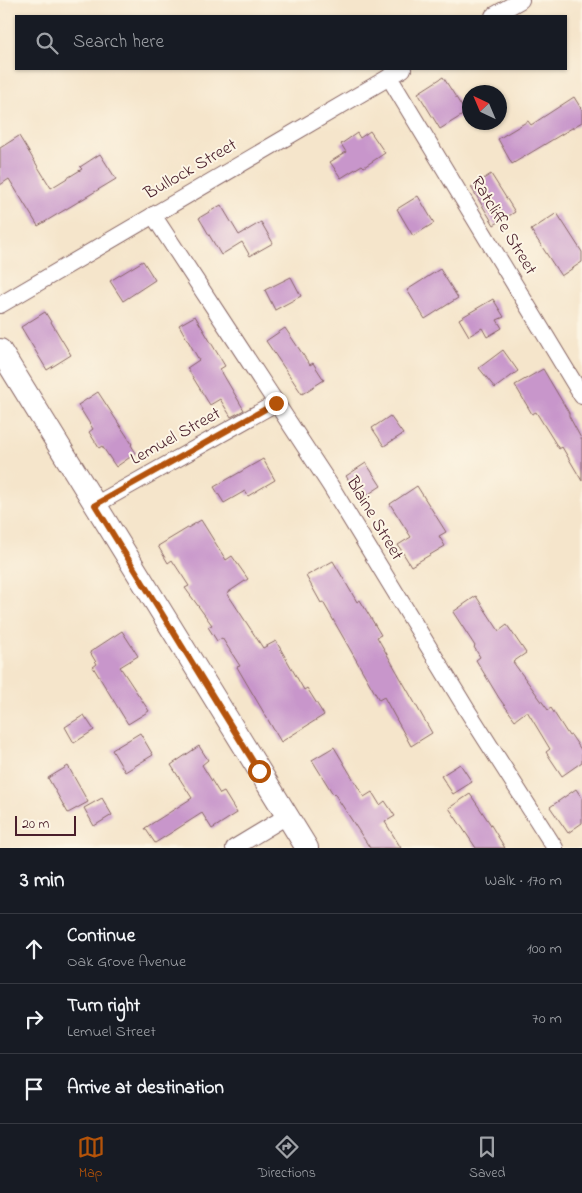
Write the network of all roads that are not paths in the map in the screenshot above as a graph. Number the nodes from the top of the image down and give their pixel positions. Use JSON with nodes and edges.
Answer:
{"nodes":[{"id":1,"x":521,"y":0,"type":"edge"},
{"id":2,"x":495,"y":15,"type":"edge"},
{"id":3,"x":396,"y":73,"type":"edge"},
{"id":4,"x":153,"y":215,"type":"junction"},
{"id":5,"x":0,"y":305,"type":"edge"},
{"id":6,"x":0,"y":350,"type":"edge"},
{"id":7,"x":582,"y":396,"type":"edge"},
{"id":8,"x":276,"y":403,"type":"junction"},
{"id":9,"x":95,"y":505,"type":"junction"},
{"id":10,"x":288,"y":816,"type":"junction"},
{"id":11,"x":234,"y":848,"type":"edge"},
{"id":12,"x":307,"y":848,"type":"edge"},
{"id":13,"x":555,"y":848,"type":"edge"}],
"edges":[{"from":1,"to":2,"type":"street"},
{"from":3,"to":4,"type":"street","name":"Bullock Street"},
{"from":3,"to":7,"type":"street","name":"Ratcliffe Street"},
{"from":4,"to":5,"type":"street","name":"Bullock Street"},
{"from":4,"to":8,"type":"street","name":"Blaine Street"},
{"from":6,"to":9,"type":"street"},
{"from":8,"to":9,"type":"street","name":"Lemuel Street"},
{"from":8,"to":13,"type":"street","name":"Blaine Street"},
{"from":9,"to":10,"type":"street"},
{"from":10,"to":11,"type":"street"},
{"from":10,"to":12,"type":"street"}]}
